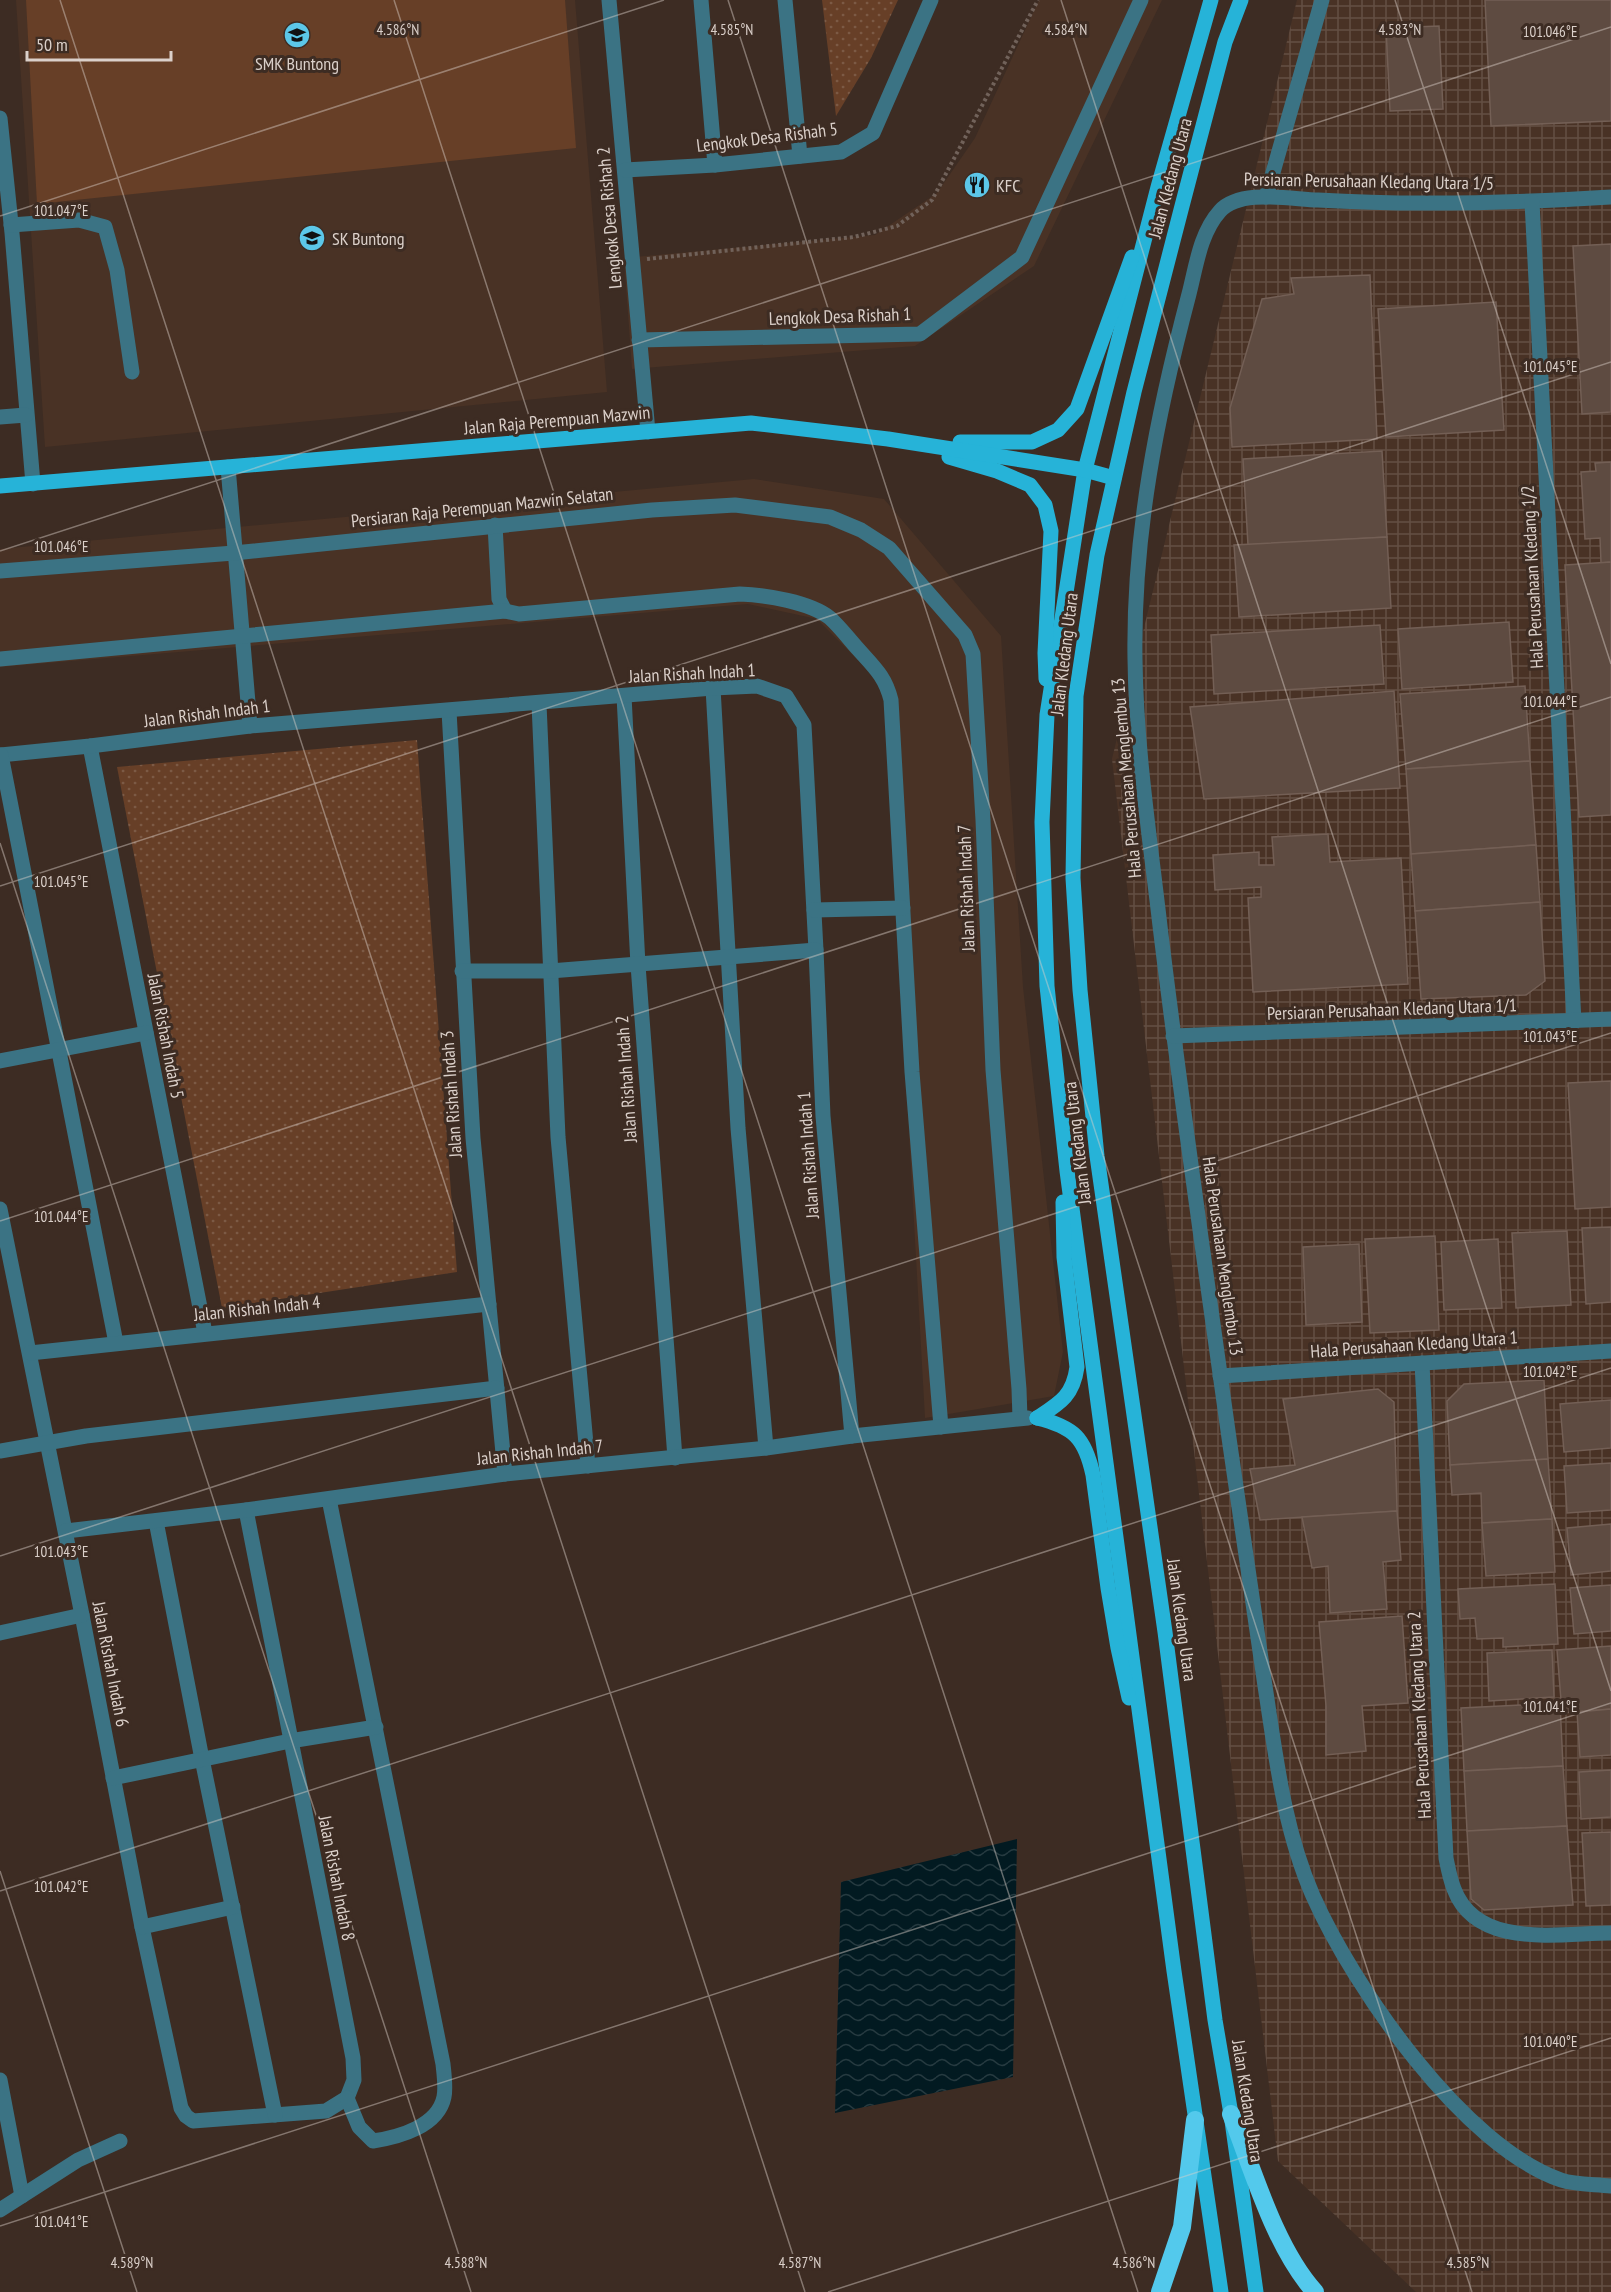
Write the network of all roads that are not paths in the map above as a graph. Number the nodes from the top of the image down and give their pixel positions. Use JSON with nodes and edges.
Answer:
{"nodes":[{"id":1,"x":609,"y":0,"type":"edge"},
{"id":2,"x":701,"y":0,"type":"edge"},
{"id":3,"x":785,"y":0,"type":"edge"},
{"id":4,"x":932,"y":0,"type":"edge"},
{"id":5,"x":1141,"y":0,"type":"edge"},
{"id":6,"x":1211,"y":0,"type":"edge"},
{"id":7,"x":1241,"y":0,"type":"edge"},
{"id":8,"x":1322,"y":0,"type":"edge"},
{"id":9,"x":0,"y":118,"type":"edge"},
{"id":10,"x":800,"y":156,"type":"junction"},
{"id":11,"x":715,"y":165,"type":"junction"},
{"id":12,"x":625,"y":170,"type":"junction"},
{"id":13,"x":1158,"y":187,"type":"junction"},
{"id":14,"x":1266,"y":197,"type":"junction"},
{"id":15,"x":1611,"y":197,"type":"edge"},
{"id":16,"x":1234,"y":199,"type":"joint"},
{"id":17,"x":1532,"y":202,"type":"junction"},
{"id":18,"x":8,"y":231,"type":"edge"},
{"id":19,"x":639,"y":340,"type":"junction"},
{"id":20,"x":132,"y":372,"type":"dead end"},
{"id":21,"x":26,"y":415,"type":"junction"},
{"id":22,"x":0,"y":417,"type":"edge"},
{"id":23,"x":648,"y":432,"type":"junction"},
{"id":24,"x":888,"y":439,"type":"junction"},
{"id":25,"x":228,"y":467,"type":"junction"},
{"id":26,"x":1085,"y":470,"type":"junction"},
{"id":27,"x":1114,"y":478,"type":"junction"},
{"id":28,"x":33,"y":484,"type":"junction"},
{"id":29,"x":0,"y":486,"type":"edge"},
{"id":30,"x":735,"y":505,"type":"joint"},
{"id":31,"x":495,"y":525,"type":"junction"},
{"id":32,"x":234,"y":553,"type":"junction"},
{"id":33,"x":0,"y":571,"type":"edge"},
{"id":34,"x":505,"y":610,"type":"junction"},
{"id":35,"x":242,"y":636,"type":"junction"},
{"id":36,"x":0,"y":659,"type":"edge"},
{"id":37,"x":713,"y":688,"type":"junction"},
{"id":38,"x":624,"y":696,"type":"junction"},
{"id":39,"x":538,"y":704,"type":"junction"},
{"id":40,"x":449,"y":711,"type":"junction"},
{"id":41,"x":1047,"y":715,"type":"junction"},
{"id":42,"x":250,"y":726,"type":"junction"},
{"id":43,"x":90,"y":746,"type":"junction"},
{"id":44,"x":0,"y":755,"type":"edge"},
{"id":45,"x":903,"y":908,"type":"junction"},
{"id":46,"x":814,"y":910,"type":"junction"},
{"id":47,"x":816,"y":950,"type":"junction"},
{"id":48,"x":728,"y":957,"type":"junction"},
{"id":49,"x":638,"y":965,"type":"junction"},
{"id":50,"x":462,"y":971,"type":"junction"},
{"id":51,"x":550,"y":971,"type":"junction"},
{"id":52,"x":1611,"y":1019,"type":"edge"},
{"id":53,"x":1574,"y":1022,"type":"junction"},
{"id":54,"x":146,"y":1033,"type":"junction"},
{"id":55,"x":1173,"y":1036,"type":"junction"},
{"id":56,"x":59,"y":1051,"type":"junction"},
{"id":57,"x":0,"y":1061,"type":"edge"},
{"id":58,"x":1067,"y":1171,"type":"junction"},
{"id":59,"x":0,"y":1209,"type":"edge"},
{"id":60,"x":489,"y":1304,"type":"junction"},
{"id":61,"x":205,"y":1333,"type":"junction"},
{"id":62,"x":116,"y":1343,"type":"junction"},
{"id":63,"x":1611,"y":1351,"type":"edge"},
{"id":64,"x":30,"y":1353,"type":"junction"},
{"id":65,"x":1422,"y":1363,"type":"junction"},
{"id":66,"x":1220,"y":1376,"type":"junction"},
{"id":67,"x":498,"y":1388,"type":"junction"},
{"id":68,"x":1020,"y":1418,"type":"junction"},
{"id":69,"x":1037,"y":1418,"type":"junction"},
{"id":70,"x":941,"y":1427,"type":"junction"},
{"id":71,"x":852,"y":1436,"type":"junction"},
{"id":72,"x":48,"y":1442,"type":"junction"},
{"id":73,"x":766,"y":1448,"type":"junction"},
{"id":74,"x":0,"y":1451,"type":"edge"},
{"id":75,"x":675,"y":1458,"type":"junction"},
{"id":76,"x":588,"y":1467,"type":"junction"},
{"id":77,"x":505,"y":1474,"type":"junction"},
{"id":78,"x":329,"y":1499,"type":"junction"},
{"id":79,"x":246,"y":1510,"type":"junction"},
{"id":80,"x":156,"y":1521,"type":"junction"},
{"id":81,"x":66,"y":1531,"type":"junction"},
{"id":82,"x":82,"y":1615,"type":"junction"},
{"id":83,"x":0,"y":1633,"type":"edge"},
{"id":84,"x":376,"y":1727,"type":"junction"},
{"id":85,"x":290,"y":1740,"type":"junction"},
{"id":86,"x":1144,"y":1744,"type":"junction"},
{"id":87,"x":202,"y":1759,"type":"junction"},
{"id":88,"x":113,"y":1778,"type":"junction"},
{"id":89,"x":233,"y":1907,"type":"junction"},
{"id":90,"x":142,"y":1927,"type":"junction"},
{"id":91,"x":1611,"y":1933,"type":"edge"},
{"id":92,"x":0,"y":2080,"type":"edge"},
{"id":93,"x":347,"y":2098,"type":"junction"},
{"id":94,"x":1231,"y":2114,"type":"junction"},
{"id":95,"x":275,"y":2115,"type":"junction"},
{"id":96,"x":1195,"y":2120,"type":"junction"},
{"id":97,"x":120,"y":2141,"type":"dead end"},
{"id":98,"x":1611,"y":2186,"type":"edge"},
{"id":99,"x":22,"y":2196,"type":"junction"},
{"id":100,"x":0,"y":2210,"type":"edge"},
{"id":101,"x":1160,"y":2292,"type":"edge"},
{"id":102,"x":1221,"y":2292,"type":"edge"},
{"id":103,"x":1256,"y":2292,"type":"edge"},
{"id":104,"x":1315,"y":2292,"type":"edge"}],
"edges":[{"from":1,"to":12,"type":"street","name":"Lengkok Desa Rishah 2"},
{"from":2,"to":11,"type":"street"},
{"from":3,"to":10,"type":"street"},
{"from":4,"to":10,"type":"street","name":"Lengkok Desa Rishah 5"},
{"from":5,"to":19,"type":"street","name":"Lengkok Desa Rishah 1"},
{"from":6,"to":13,"type":"main road","name":"Jalan Kledang Utara"},
{"from":7,"to":27,"type":"main road","name":"Jalan Kledang Utara"},
{"from":8,"to":14,"type":"street"},
{"from":9,"to":18,"type":"street"},
{"from":10,"to":11,"type":"street","name":"Lengkok Desa Rishah 5"},
{"from":11,"to":12,"type":"street","name":"Lengkok Desa Rishah 5"},
{"from":12,"to":19,"type":"street","name":"Lengkok Desa Rishah 2"},
{"from":13,"to":24,"type":"main road"},
{"from":13,"to":26,"type":"main road","name":"Jalan Kledang Utara"},
{"from":14,"to":16,"type":"street","name":"Persiaran Perusahaan Kledang Utara 1/5"},
{"from":14,"to":17,"type":"street","name":"Persiaran Perusahaan Kledang Utara 1/5"},
{"from":15,"to":17,"type":"street","name":"Persiaran Perusahaan Kledang Utara 1/5"},
{"from":16,"to":55,"type":"street","name":"Hala Perusahaan Menglembu 13"},
{"from":17,"to":53,"type":"street","name":"Hala Perusahaan Kledang 1/2"},
{"from":18,"to":20,"type":"street"},
{"from":18,"to":21,"type":"street"},
{"from":19,"to":23,"type":"street","name":"Lengkok Desa Rishah 2"},
{"from":21,"to":22,"type":"street"},
{"from":21,"to":28,"type":"street"},
{"from":23,"to":24,"type":"main road","name":"Jalan Raja Perempuan Mazwin"},
{"from":23,"to":25,"type":"main road","name":"Jalan Raja Perempuan Mazwin"},
{"from":24,"to":26,"type":"main road","name":"Jalan Raja Perempuan Mazwin"},
{"from":24,"to":41,"type":"main road"},
{"from":25,"to":28,"type":"main road","name":"Jalan Raja Perempuan Mazwin"},
{"from":25,"to":32,"type":"street"},
{"from":26,"to":27,"type":"main road","name":"Jalan Raja Perempuan Mazwin"},
{"from":26,"to":41,"type":"main road","name":"Jalan Kledang Utara"},
{"from":27,"to":94,"type":"main road","name":"Jalan Kledang Utara"},
{"from":28,"to":29,"type":"main road","name":"Jalan Raja Perempuan Mazwin"},
{"from":30,"to":31,"type":"street","name":"Persiaran Raja Perempuan Mazwin Selatan"},
{"from":30,"to":68,"type":"street","name":"Jalan Rishah Indah 7"},
{"from":31,"to":32,"type":"street","name":"Persiaran Raja Perempuan Mazwin Selatan"},
{"from":31,"to":34,"type":"street"},
{"from":32,"to":33,"type":"street","name":"Persiaran Raja Perempuan Mazwin Selatan"},
{"from":32,"to":35,"type":"street"},
{"from":34,"to":35,"type":"street"},
{"from":34,"to":45,"type":"street"},
{"from":35,"to":36,"type":"street"},
{"from":35,"to":42,"type":"street"},
{"from":37,"to":38,"type":"street","name":"Jalan Rishah Indah 1"},
{"from":37,"to":46,"type":"street","name":"Jalan Rishah Indah 1"},
{"from":37,"to":48,"type":"street"},
{"from":38,"to":39,"type":"street","name":"Jalan Rishah Indah 1"},
{"from":38,"to":49,"type":"street","name":"Jalan Rishah Indah 2"},
{"from":39,"to":40,"type":"street","name":"Jalan Rishah Indah 1"},
{"from":39,"to":51,"type":"street"},
{"from":40,"to":42,"type":"street","name":"Jalan Rishah Indah 1"},
{"from":40,"to":50,"type":"street","name":"Jalan Rishah Indah 3"},
{"from":41,"to":58,"type":"main road","name":"Jalan Kledang Utara"},
{"from":42,"to":43,"type":"street","name":"Jalan Rishah Indah 1"},
{"from":43,"to":44,"type":"street","name":"Jalan Rishah Indah 1"},
{"from":43,"to":54,"type":"street","name":"Jalan Rishah Indah 5"},
{"from":44,"to":56,"type":"street"},
{"from":45,"to":46,"type":"street"},
{"from":45,"to":70,"type":"street"},
{"from":46,"to":47,"type":"street","name":"Jalan Rishah Indah 1"},
{"from":47,"to":48,"type":"street"},
{"from":47,"to":71,"type":"street","name":"Jalan Rishah Indah 1"},
{"from":48,"to":49,"type":"street"},
{"from":48,"to":73,"type":"street"},
{"from":49,"to":51,"type":"street"},
{"from":49,"to":75,"type":"street","name":"Jalan Rishah Indah 2"},
{"from":50,"to":51,"type":"street"},
{"from":50,"to":60,"type":"street","name":"Jalan Rishah Indah 3"},
{"from":51,"to":76,"type":"street"},
{"from":52,"to":53,"type":"street","name":"Persiaran Perusahaan Kledang Utara 1/1"},
{"from":53,"to":55,"type":"street","name":"Persiaran Perusahaan Kledang Utara 1/1"},
{"from":54,"to":56,"type":"street"},
{"from":54,"to":61,"type":"street","name":"Jalan Rishah Indah 5"},
{"from":55,"to":66,"type":"street","name":"Hala Perusahaan Menglembu 13"},
{"from":56,"to":57,"type":"street"},
{"from":56,"to":62,"type":"street"},
{"from":58,"to":69,"type":"main road"},
{"from":58,"to":86,"type":"main road","name":"Jalan Kledang Utara"},
{"from":59,"to":64,"type":"street","name":"Jalan Rishah Indah 6"},
{"from":60,"to":61,"type":"street","name":"Jalan Rishah Indah 4"},
{"from":60,"to":67,"type":"street","name":"Jalan Rishah Indah 3"},
{"from":61,"to":62,"type":"street","name":"Jalan Rishah Indah 4"},
{"from":62,"to":64,"type":"street","name":"Jalan Rishah Indah 4"},
{"from":63,"to":65,"type":"street","name":"Hala Perusahaan Kledang Utara 1"},
{"from":64,"to":72,"type":"street","name":"Jalan Rishah Indah 6"},
{"from":65,"to":66,"type":"street","name":"Hala Perusahaan Kledang Utara 1"},
{"from":65,"to":91,"type":"street","name":"Hala Perusahaan Kledang Utara 2"},
{"from":66,"to":98,"type":"street","name":"Hala Perusahaan Menglembu 13"},
{"from":67,"to":72,"type":"street"},
{"from":67,"to":77,"type":"street","name":"Jalan Rishah Indah 3"},
{"from":68,"to":69,"type":"street","name":"Jalan Rishah Indah 7"},
{"from":68,"to":70,"type":"street","name":"Jalan Rishah Indah 7"},
{"from":69,"to":86,"type":"main road"},
{"from":70,"to":71,"type":"street","name":"Jalan Rishah Indah 7"},
{"from":71,"to":73,"type":"street","name":"Jalan Rishah Indah 7"},
{"from":72,"to":74,"type":"street"},
{"from":72,"to":81,"type":"street","name":"Jalan Rishah Indah 6"},
{"from":73,"to":75,"type":"street","name":"Jalan Rishah Indah 7"},
{"from":75,"to":76,"type":"street","name":"Jalan Rishah Indah 7"},
{"from":76,"to":77,"type":"street","name":"Jalan Rishah Indah 7"},
{"from":77,"to":78,"type":"street","name":"Jalan Rishah Indah 7"},
{"from":78,"to":79,"type":"street","name":"Jalan Rishah Indah 7"},
{"from":78,"to":84,"type":"street"},
{"from":79,"to":80,"type":"street","name":"Jalan Rishah Indah 7"},
{"from":79,"to":85,"type":"street","name":"Jalan Rishah Indah 8"},
{"from":80,"to":81,"type":"street","name":"Jalan Rishah Indah 7"},
{"from":80,"to":87,"type":"street"},
{"from":81,"to":82,"type":"street","name":"Jalan Rishah Indah 6"},
{"from":82,"to":83,"type":"street"},
{"from":82,"to":88,"type":"street","name":"Jalan Rishah Indah 6"},
{"from":84,"to":85,"type":"street"},
{"from":84,"to":93,"type":"street"},
{"from":85,"to":87,"type":"street"},
{"from":85,"to":93,"type":"street","name":"Jalan Rishah Indah 8"},
{"from":86,"to":96,"type":"main road","name":"Jalan Kledang Utara"},
{"from":87,"to":88,"type":"street"},
{"from":87,"to":89,"type":"street"},
{"from":88,"to":90,"type":"street","name":"Jalan Rishah Indah 6"},
{"from":89,"to":90,"type":"street"},
{"from":89,"to":95,"type":"street"},
{"from":90,"to":95,"type":"street","name":"Jalan Rishah Indah 6"},
{"from":92,"to":99,"type":"street"},
{"from":93,"to":95,"type":"street"},
{"from":94,"to":103,"type":"main road","name":"Jalan Kledang Utara"},
{"from":94,"to":104,"type":"highway"},
{"from":96,"to":101,"type":"highway"},
{"from":96,"to":102,"type":"main road","name":"Jalan Kledang Utara"},
{"from":97,"to":99,"type":"street"},
{"from":99,"to":100,"type":"street"}]}
